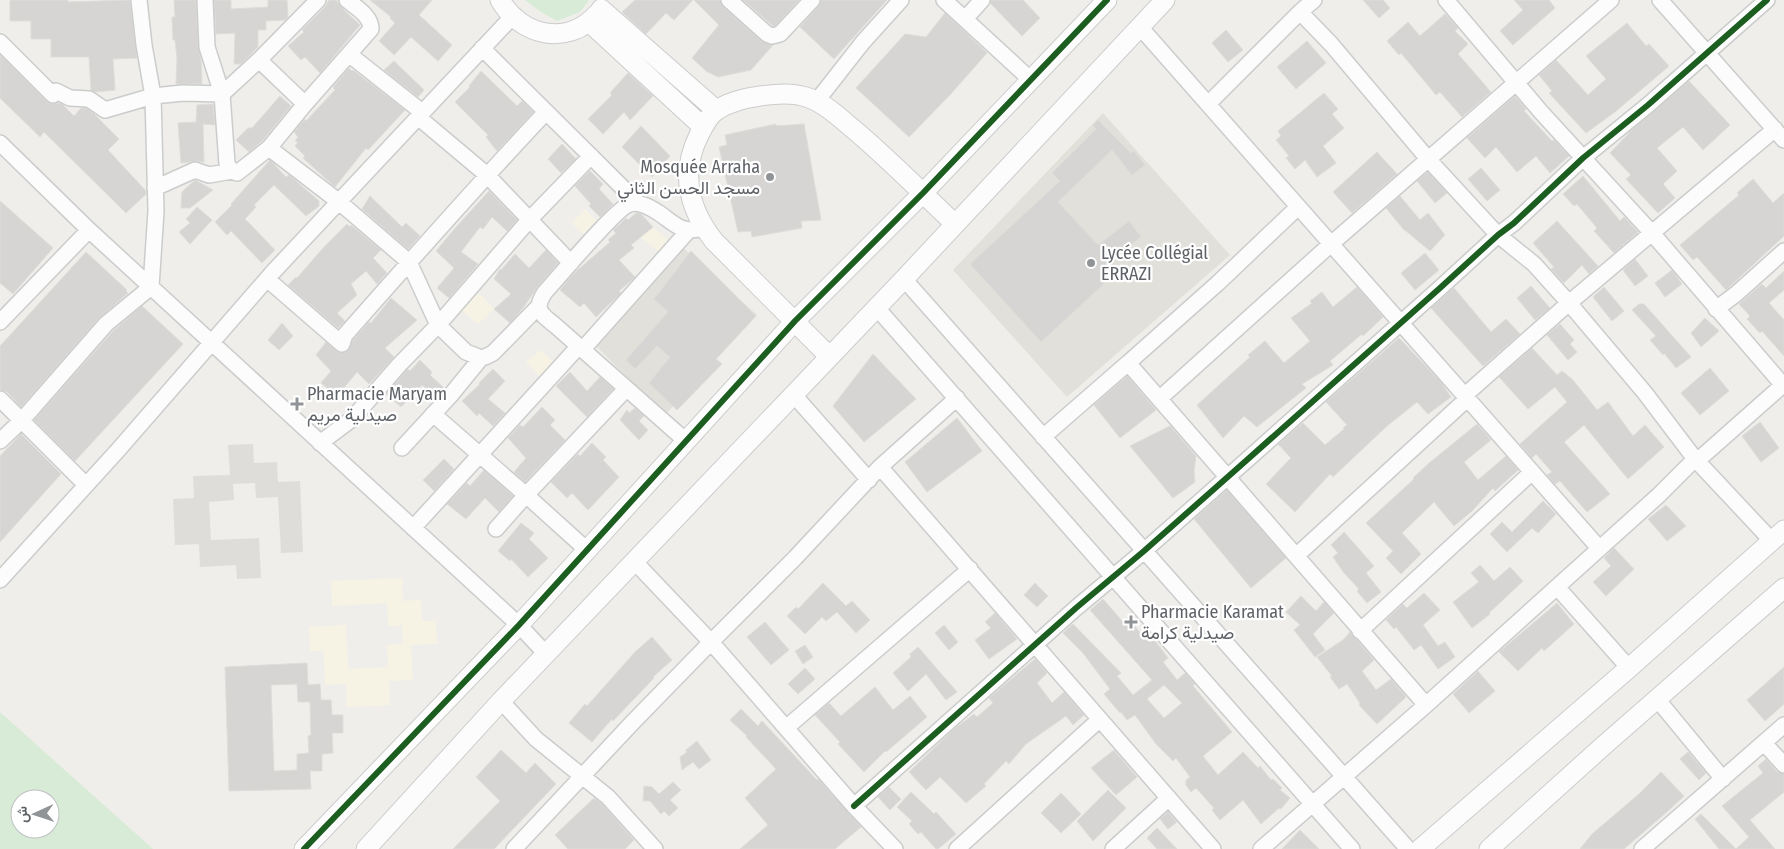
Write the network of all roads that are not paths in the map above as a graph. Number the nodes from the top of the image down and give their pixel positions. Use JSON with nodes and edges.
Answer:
{"nodes":[{"id":1,"x":139,"y":0,"type":"edge"},
{"id":2,"x":204,"y":0,"type":"edge"},
{"id":3,"x":318,"y":0,"type":"edge"},
{"id":4,"x":347,"y":0,"type":"edge"},
{"id":5,"x":500,"y":0,"type":"edge"},
{"id":6,"x":730,"y":0,"type":"edge"},
{"id":7,"x":812,"y":0,"type":"edge"},
{"id":8,"x":900,"y":0,"type":"edge"},
{"id":9,"x":944,"y":0,"type":"edge"},
{"id":10,"x":982,"y":0,"type":"edge"},
{"id":11,"x":1107,"y":0,"type":"edge"},
{"id":12,"x":1165,"y":0,"type":"edge"},
{"id":13,"x":1314,"y":0,"type":"edge"},
{"id":14,"x":1611,"y":0,"type":"edge"},
{"id":15,"x":1660,"y":0,"type":"edge"},
{"id":16,"x":1767,"y":0,"type":"edge"},
{"id":17,"x":1455,"y":3,"type":"edge"},
{"id":18,"x":599,"y":10,"type":"edge"},
{"id":19,"x":1300,"y":12,"type":"junction"},
{"id":20,"x":512,"y":17,"type":"junction"},
{"id":21,"x":965,"y":19,"type":"junction"},
{"id":22,"x":1140,"y":27,"type":"junction"},
{"id":23,"x":0,"y":42,"type":"edge"},
{"id":24,"x":482,"y":48,"type":"junction"},
{"id":25,"x":1708,"y":53,"type":"junction"},
{"id":26,"x":350,"y":55,"type":"junction"},
{"id":27,"x":259,"y":60,"type":"junction"},
{"id":28,"x":1031,"y":80,"type":"junction"},
{"id":29,"x":1517,"y":83,"type":"junction"},
{"id":30,"x":222,"y":94,"type":"junction"},
{"id":31,"x":153,"y":96,"type":"junction"},
{"id":32,"x":816,"y":102,"type":"junction"},
{"id":33,"x":305,"y":104,"type":"junction"},
{"id":34,"x":1208,"y":104,"type":"junction"},
{"id":35,"x":716,"y":110,"type":"junction"},
{"id":36,"x":546,"y":112,"type":"junction"},
{"id":37,"x":420,"y":114,"type":"junction"},
{"id":38,"x":703,"y":127,"type":"junction"},
{"id":39,"x":1779,"y":134,"type":"edge"},
{"id":40,"x":0,"y":143,"type":"edge"},
{"id":41,"x":270,"y":148,"type":"junction"},
{"id":42,"x":591,"y":156,"type":"junction"},
{"id":43,"x":1583,"y":158,"type":"junction"},
{"id":44,"x":1428,"y":160,"type":"junction"},
{"id":45,"x":232,"y":170,"type":"junction"},
{"id":46,"x":487,"y":175,"type":"junction"},
{"id":47,"x":154,"y":188,"type":"junction"},
{"id":48,"x":923,"y":193,"type":"junction"},
{"id":49,"x":338,"y":201,"type":"junction"},
{"id":50,"x":638,"y":204,"type":"junction"},
{"id":51,"x":1298,"y":207,"type":"junction"},
{"id":52,"x":530,"y":219,"type":"junction"},
{"id":53,"x":955,"y":224,"type":"junction"},
{"id":54,"x":696,"y":229,"type":"junction"},
{"id":55,"x":88,"y":230,"type":"junction"},
{"id":56,"x":1651,"y":232,"type":"junction"},
{"id":57,"x":1498,"y":235,"type":"junction"},
{"id":58,"x":1331,"y":244,"type":"junction"},
{"id":59,"x":1784,"y":251,"type":"edge"},
{"id":60,"x":409,"y":262,"type":"junction"},
{"id":61,"x":571,"y":263,"type":"junction"},
{"id":62,"x":267,"y":279,"type":"junction"},
{"id":63,"x":904,"y":279,"type":"junction"},
{"id":64,"x":151,"y":287,"type":"junction"},
{"id":65,"x":1568,"y":303,"type":"junction"},
{"id":66,"x":538,"y":307,"type":"junction"},
{"id":67,"x":876,"y":307,"type":"junction"},
{"id":68,"x":1716,"y":308,"type":"junction"},
{"id":69,"x":3,"y":312,"type":"edge"},
{"id":70,"x":795,"y":321,"type":"junction"},
{"id":71,"x":1401,"y":322,"type":"junction"},
{"id":72,"x":438,"y":325,"type":"junction"},
{"id":73,"x":211,"y":343,"type":"junction"},
{"id":74,"x":581,"y":348,"type":"junction"},
{"id":75,"x":830,"y":356,"type":"junction"},
{"id":76,"x":480,"y":358,"type":"junction"},
{"id":77,"x":1128,"y":363,"type":"junction"},
{"id":78,"x":1784,"y":384,"type":"edge"},
{"id":79,"x":626,"y":389,"type":"junction"},
{"id":80,"x":794,"y":394,"type":"junction"},
{"id":81,"x":1466,"y":397,"type":"junction"},
{"id":82,"x":956,"y":398,"type":"junction"},
{"id":83,"x":0,"y":399,"type":"edge"},
{"id":84,"x":1159,"y":399,"type":"junction"},
{"id":85,"x":433,"y":414,"type":"junction"},
{"id":86,"x":22,"y":420,"type":"junction"},
{"id":87,"x":1043,"y":437,"type":"junction"},
{"id":88,"x":0,"y":441,"type":"edge"},
{"id":89,"x":686,"y":441,"type":"junction"},
{"id":90,"x":320,"y":443,"type":"junction"},
{"id":91,"x":402,"y":448,"type":"dead end"},
{"id":92,"x":479,"y":456,"type":"junction"},
{"id":93,"x":1696,"y":460,"type":"junction"},
{"id":94,"x":880,"y":467,"type":"junction"},
{"id":95,"x":1532,"y":472,"type":"junction"},
{"id":96,"x":1227,"y":477,"type":"junction"},
{"id":97,"x":869,"y":480,"type":"junction"},
{"id":98,"x":86,"y":485,"type":"junction"},
{"id":99,"x":526,"y":496,"type":"junction"},
{"id":100,"x":413,"y":528,"type":"junction"},
{"id":101,"x":496,"y":530,"type":"dead end"},
{"id":102,"x":1778,"y":536,"type":"edge"},
{"id":103,"x":1599,"y":548,"type":"junction"},
{"id":104,"x":587,"y":550,"type":"junction"},
{"id":105,"x":1144,"y":551,"type":"junction"},
{"id":106,"x":1296,"y":556,"type":"junction"},
{"id":107,"x":634,"y":561,"type":"junction"},
{"id":108,"x":970,"y":569,"type":"junction"},
{"id":109,"x":1114,"y":576,"type":"junction"},
{"id":110,"x":0,"y":580,"type":"edge"},
{"id":111,"x":1557,"y":587,"type":"junction"},
{"id":112,"x":1784,"y":588,"type":"edge"},
{"id":113,"x":519,"y":625,"type":"junction"},
{"id":114,"x":1360,"y":630,"type":"junction"},
{"id":115,"x":711,"y":642,"type":"junction"},
{"id":116,"x":1035,"y":644,"type":"junction"},
{"id":117,"x":546,"y":654,"type":"junction"},
{"id":118,"x":1629,"y":668,"type":"junction"},
{"id":119,"x":1657,"y":699,"type":"junction"},
{"id":120,"x":501,"y":701,"type":"junction"},
{"id":121,"x":1426,"y":705,"type":"junction"},
{"id":122,"x":1100,"y":719,"type":"junction"},
{"id":123,"x":1784,"y":725,"type":"edge"},
{"id":124,"x":786,"y":728,"type":"junction"},
{"id":125,"x":1764,"y":743,"type":"junction"},
{"id":126,"x":1784,"y":765,"type":"edge"},
{"id":127,"x":582,"y":775,"type":"junction"},
{"id":128,"x":1343,"y":777,"type":"junction"},
{"id":129,"x":1723,"y":779,"type":"junction"},
{"id":130,"x":1168,"y":798,"type":"junction"},
{"id":131,"x":1313,"y":804,"type":"junction"},
{"id":132,"x":854,"y":806,"type":"junction"},
{"id":133,"x":653,"y":848,"type":"edge"},
{"id":134,"x":304,"y":849,"type":"edge"},
{"id":135,"x":366,"y":849,"type":"edge"},
{"id":136,"x":514,"y":849,"type":"edge"},
{"id":137,"x":895,"y":849,"type":"edge"},
{"id":138,"x":957,"y":849,"type":"edge"},
{"id":139,"x":1113,"y":849,"type":"edge"},
{"id":140,"x":1213,"y":849,"type":"edge"},
{"id":141,"x":1261,"y":849,"type":"edge"},
{"id":142,"x":1352,"y":849,"type":"edge"},
{"id":143,"x":1408,"y":849,"type":"edge"},
{"id":144,"x":1420,"y":849,"type":"edge"},
{"id":145,"x":1489,"y":849,"type":"edge"},
{"id":146,"x":1642,"y":849,"type":"edge"}],
"edges":[{"from":1,"to":31,"type":"street"},
{"from":2,"to":30,"type":"street"},
{"from":3,"to":27,"type":"street"},
{"from":4,"to":26,"type":"street"},
{"from":5,"to":20,"type":"street"},
{"from":6,"to":7,"type":"street"},
{"from":8,"to":32,"type":"street"},
{"from":9,"to":21,"type":"street"},
{"from":10,"to":21,"type":"street"},
{"from":11,"to":28,"type":"street"},
{"from":12,"to":22,"type":"street"},
{"from":13,"to":19,"type":"street"},
{"from":14,"to":29,"type":"street"},
{"from":15,"to":25,"type":"street"},
{"from":16,"to":25,"type":"street"},
{"from":17,"to":29,"type":"street"},
{"from":18,"to":20,"type":"street"},
{"from":18,"to":35,"type":"street"},
{"from":18,"to":38,"type":"street"},
{"from":19,"to":34,"type":"street"},
{"from":19,"to":44,"type":"street"},
{"from":20,"to":24,"type":"street"},
{"from":21,"to":28,"type":"street"},
{"from":22,"to":34,"type":"street"},
{"from":22,"to":53,"type":"street"},
{"from":23,"to":31,"type":"street"},
{"from":24,"to":36,"type":"street"},
{"from":24,"to":37,"type":"street"},
{"from":25,"to":39,"type":"street"},
{"from":25,"to":43,"type":"street"},
{"from":26,"to":33,"type":"street"},
{"from":26,"to":37,"type":"street"},
{"from":27,"to":30,"type":"street"},
{"from":27,"to":33,"type":"street"},
{"from":28,"to":48,"type":"street"},
{"from":29,"to":43,"type":"street"},
{"from":29,"to":44,"type":"street"},
{"from":30,"to":31,"type":"street"},
{"from":30,"to":45,"type":"street"},
{"from":31,"to":47,"type":"street"},
{"from":32,"to":35,"type":"street"},
{"from":32,"to":48,"type":"street"},
{"from":33,"to":41,"type":"street"},
{"from":34,"to":51,"type":"street"},
{"from":35,"to":38,"type":"street"},
{"from":36,"to":42,"type":"street"},
{"from":36,"to":46,"type":"street"},
{"from":37,"to":46,"type":"street"},
{"from":37,"to":49,"type":"street"},
{"from":38,"to":54,"type":"street"},
{"from":39,"to":56,"type":"street"},
{"from":40,"to":55,"type":"street"},
{"from":41,"to":45,"type":"street"},
{"from":41,"to":49,"type":"street"},
{"from":42,"to":50,"type":"street"},
{"from":42,"to":52,"type":"street"},
{"from":43,"to":56,"type":"street"},
{"from":43,"to":57,"type":"street"},
{"from":44,"to":57,"type":"street"},
{"from":44,"to":58,"type":"street"},
{"from":45,"to":47,"type":"street"},
{"from":46,"to":52,"type":"street"},
{"from":46,"to":60,"type":"street"},
{"from":47,"to":64,"type":"street"},
{"from":48,"to":53,"type":"street"},
{"from":48,"to":70,"type":"street"},
{"from":49,"to":60,"type":"street"},
{"from":49,"to":62,"type":"street"},
{"from":50,"to":54,"type":"street"},
{"from":50,"to":61,"type":"street"},
{"from":51,"to":58,"type":"street"},
{"from":51,"to":77,"type":"street"},
{"from":52,"to":61,"type":"street"},
{"from":52,"to":72,"type":"street"},
{"from":53,"to":63,"type":"street"},
{"from":54,"to":70,"type":"street"},
{"from":54,"to":74,"type":"street"},
{"from":55,"to":64,"type":"street"},
{"from":55,"to":69,"type":"street"},
{"from":56,"to":65,"type":"street"},
{"from":56,"to":68,"type":"street"},
{"from":57,"to":65,"type":"street"},
{"from":57,"to":71,"type":"street"},
{"from":58,"to":71,"type":"street"},
{"from":58,"to":84,"type":"street"},
{"from":59,"to":68,"type":"street"},
{"from":60,"to":62,"type":"street"},
{"from":60,"to":72,"type":"street"},
{"from":61,"to":66,"type":"street"},
{"from":62,"to":73,"type":"street"},
{"from":63,"to":67,"type":"street"},
{"from":63,"to":87,"type":"street"},
{"from":64,"to":73,"type":"street"},
{"from":64,"to":86,"type":"street"},
{"from":65,"to":81,"type":"street"},
{"from":65,"to":93,"type":"street"},
{"from":66,"to":74,"type":"street"},
{"from":66,"to":76,"type":"street"},
{"from":67,"to":75,"type":"street"},
{"from":67,"to":82,"type":"street"},
{"from":68,"to":78,"type":"street"},
{"from":70,"to":75,"type":"street"},
{"from":70,"to":89,"type":"street"},
{"from":71,"to":81,"type":"street"},
{"from":71,"to":96,"type":"street"},
{"from":72,"to":76,"type":"street"},
{"from":72,"to":90,"type":"street"},
{"from":73,"to":90,"type":"street"},
{"from":73,"to":98,"type":"street"},
{"from":74,"to":79,"type":"street"},
{"from":74,"to":92,"type":"street"},
{"from":75,"to":80,"type":"street"},
{"from":76,"to":85,"type":"street"},
{"from":77,"to":84,"type":"street"},
{"from":77,"to":87,"type":"street"},
{"from":78,"to":93,"type":"street"},
{"from":79,"to":89,"type":"street"},
{"from":79,"to":99,"type":"street"},
{"from":80,"to":97,"type":"street"},
{"from":80,"to":107,"type":"street"},
{"from":81,"to":95,"type":"street"},
{"from":81,"to":106,"type":"street"},
{"from":82,"to":94,"type":"street"},
{"from":82,"to":109,"type":"street"},
{"from":83,"to":86,"type":"street"},
{"from":84,"to":96,"type":"street"},
{"from":85,"to":91,"type":"street"},
{"from":85,"to":92,"type":"street"},
{"from":86,"to":88,"type":"street"},
{"from":86,"to":98,"type":"street"},
{"from":87,"to":105,"type":"street"},
{"from":89,"to":104,"type":"street"},
{"from":90,"to":100,"type":"street"},
{"from":92,"to":99,"type":"street"},
{"from":92,"to":100,"type":"street"},
{"from":93,"to":102,"type":"street"},
{"from":93,"to":103,"type":"street"},
{"from":94,"to":97,"type":"street"},
{"from":94,"to":108,"type":"street"},
{"from":95,"to":103,"type":"street"},
{"from":95,"to":114,"type":"street"},
{"from":96,"to":105,"type":"street"},
{"from":96,"to":106,"type":"street"},
{"from":97,"to":115,"type":"street"},
{"from":98,"to":110,"type":"street"},
{"from":99,"to":101,"type":"street"},
{"from":99,"to":104,"type":"street"},
{"from":100,"to":113,"type":"street"},
{"from":102,"to":118,"type":"street"},
{"from":103,"to":111,"type":"street"},
{"from":104,"to":113,"type":"street"},
{"from":105,"to":109,"type":"street"},
{"from":105,"to":128,"type":"street"},
{"from":106,"to":114,"type":"street"},
{"from":107,"to":115,"type":"street"},
{"from":107,"to":117,"type":"street"},
{"from":108,"to":116,"type":"street"},
{"from":108,"to":124,"type":"street"},
{"from":109,"to":116,"type":"street"},
{"from":109,"to":131,"type":"street"},
{"from":111,"to":118,"type":"street"},
{"from":111,"to":121,"type":"street"},
{"from":112,"to":119,"type":"street"},
{"from":113,"to":117,"type":"street"},
{"from":113,"to":134,"type":"street"},
{"from":114,"to":121,"type":"street"},
{"from":115,"to":124,"type":"street"},
{"from":115,"to":127,"type":"street"},
{"from":116,"to":122,"type":"street"},
{"from":116,"to":132,"type":"street"},
{"from":117,"to":120,"type":"street"},
{"from":118,"to":144,"type":"street"},
{"from":119,"to":129,"type":"street"},
{"from":119,"to":145,"type":"street"},
{"from":120,"to":127,"type":"street"},
{"from":120,"to":135,"type":"street"},
{"from":121,"to":128,"type":"street"},
{"from":122,"to":130,"type":"street"},
{"from":122,"to":138,"type":"street"},
{"from":123,"to":125,"type":"street"},
{"from":124,"to":132,"type":"street"},
{"from":125,"to":126,"type":"street"},
{"from":125,"to":129,"type":"street"},
{"from":127,"to":133,"type":"street"},
{"from":127,"to":136,"type":"street"},
{"from":128,"to":131,"type":"street"},
{"from":128,"to":143,"type":"street"},
{"from":129,"to":146,"type":"street"},
{"from":130,"to":139,"type":"street"},
{"from":130,"to":140,"type":"street"},
{"from":131,"to":141,"type":"street"},
{"from":131,"to":142,"type":"street"},
{"from":132,"to":137,"type":"street"}]}
